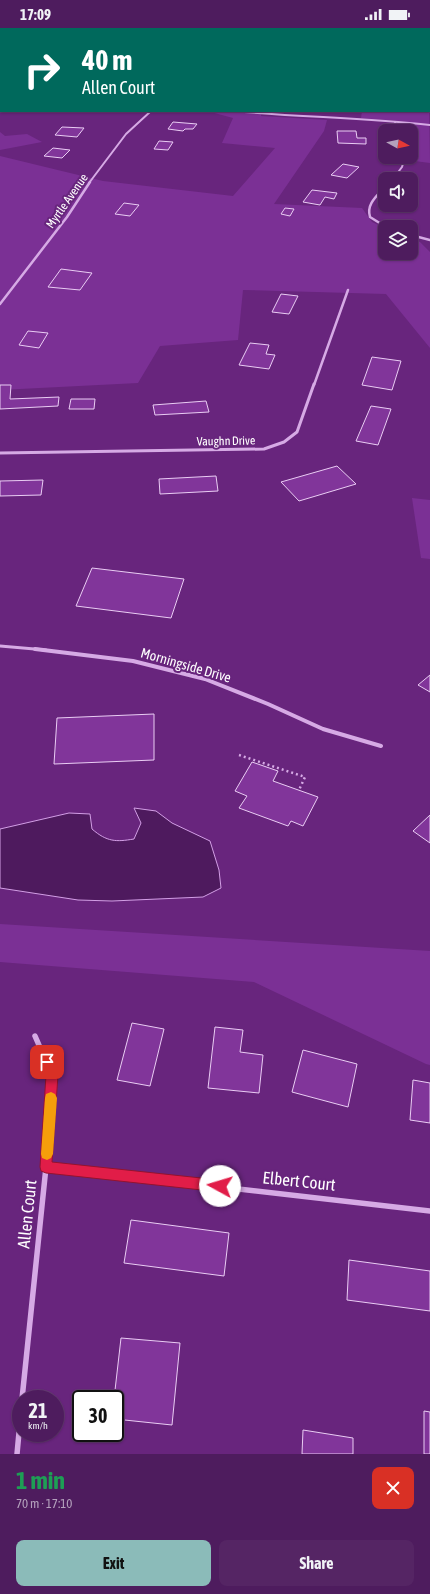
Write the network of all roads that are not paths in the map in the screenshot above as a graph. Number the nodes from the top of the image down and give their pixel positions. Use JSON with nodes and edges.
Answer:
{"nodes":[{"id":1,"x":149,"y":112,"type":"edge"},
{"id":2,"x":245,"y":112,"type":"edge"},
{"id":3,"x":395,"y":122,"type":"joint"},
{"id":4,"x":430,"y":125,"type":"edge"},
{"id":5,"x":378,"y":195,"type":"edge"},
{"id":6,"x":378,"y":222,"type":"edge"},
{"id":7,"x":418,"y":237,"type":"edge"},
{"id":8,"x":430,"y":240,"type":"edge"},
{"id":9,"x":348,"y":290,"type":"dead end"},
{"id":10,"x":0,"y":304,"type":"edge"},
{"id":11,"x":0,"y":453,"type":"edge"},
{"id":12,"x":0,"y":646,"type":"edge"},
{"id":13,"x":381,"y":746,"type":"dead end"},
{"id":14,"x":35,"y":1036,"type":"dead end"},
{"id":15,"x":46,"y":1167,"type":"junction"},
{"id":16,"x":430,"y":1210,"type":"edge"},
{"id":17,"x":23,"y":1390,"type":"edge"},
{"id":18,"x":18,"y":1442,"type":"edge"},
{"id":19,"x":17,"y":1454,"type":"edge"}],
"edges":[{"from":1,"to":10,"type":"street","name":"Myrtle Avenue"},
{"from":2,"to":3,"type":"street"},
{"from":3,"to":4,"type":"street"},
{"from":5,"to":6,"type":"street"},
{"from":7,"to":8,"type":"street"},
{"from":9,"to":11,"type":"street","name":"Vaughn Drive"},
{"from":12,"to":13,"type":"street","name":"Morningside Drive"},
{"from":14,"to":15,"type":"street","name":"Allen Court"},
{"from":15,"to":16,"type":"street","name":"Elbert Court"},
{"from":15,"to":17,"type":"street","name":"Allen Court"},
{"from":18,"to":19,"type":"street"}]}
